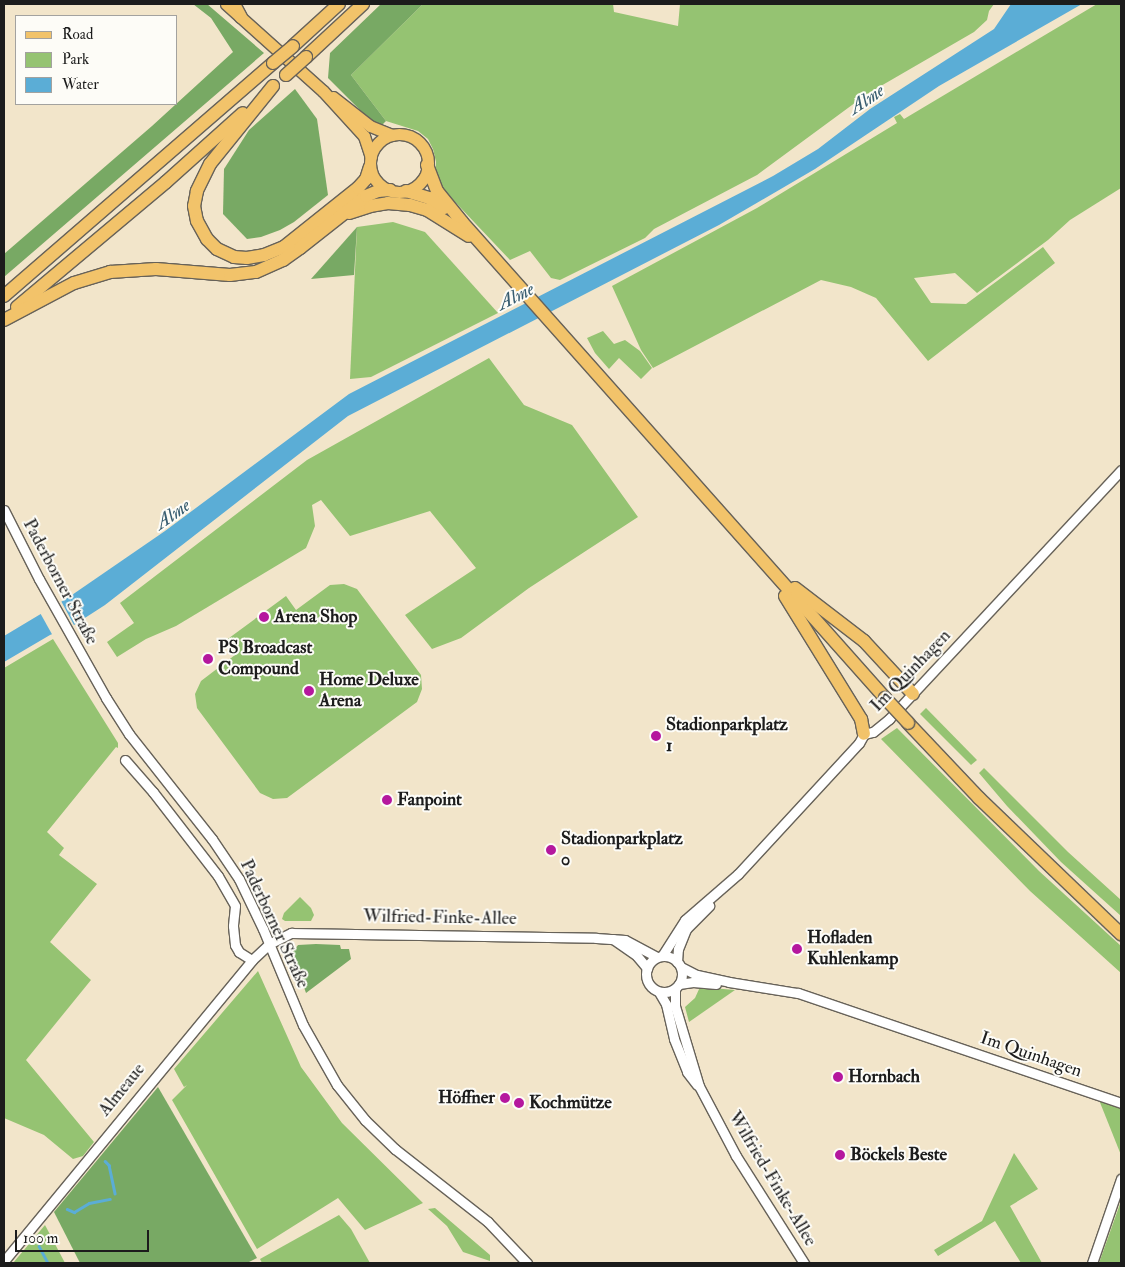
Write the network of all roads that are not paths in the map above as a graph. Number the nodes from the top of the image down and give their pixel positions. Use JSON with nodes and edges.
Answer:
{"nodes":[{"id":1,"x":226,"y":4,"type":"edge"},
{"id":2,"x":234,"y":4,"type":"edge"},
{"id":3,"x":339,"y":4,"type":"edge"},
{"id":4,"x":364,"y":4,"type":"edge"},
{"id":5,"x":242,"y":17,"type":"junction"},
{"id":6,"x":273,"y":86,"type":"junction"},
{"id":7,"x":323,"y":91,"type":"junction"},
{"id":8,"x":392,"y":135,"type":"junction"},
{"id":9,"x":370,"y":162,"type":"junction"},
{"id":10,"x":427,"y":165,"type":"junction"},
{"id":11,"x":390,"y":190,"type":"junction"},
{"id":12,"x":406,"y":191,"type":"junction"},
{"id":13,"x":337,"y":218,"type":"junction"},
{"id":14,"x":462,"y":222,"type":"junction"},
{"id":15,"x":482,"y":245,"type":"junction"},
{"id":16,"x":4,"y":296,"type":"edge"},
{"id":17,"x":4,"y":319,"type":"edge"},
{"id":18,"x":1121,"y":470,"type":"edge"},
{"id":19,"x":4,"y":510,"type":"edge"},
{"id":20,"x":760,"y":559,"type":"junction"},
{"id":21,"x":913,"y":694,"type":"junction"},
{"id":22,"x":864,"y":734,"type":"junction"},
{"id":23,"x":125,"y":760,"type":"dead end"},
{"id":24,"x":722,"y":890,"type":"junction"},
{"id":25,"x":1121,"y":934,"type":"edge"},
{"id":26,"x":613,"y":939,"type":"junction"},
{"id":27,"x":269,"y":944,"type":"junction"},
{"id":28,"x":660,"y":957,"type":"junction"},
{"id":29,"x":252,"y":960,"type":"junction"},
{"id":30,"x":679,"y":964,"type":"junction"},
{"id":31,"x":647,"y":968,"type":"junction"},
{"id":32,"x":729,"y":982,"type":"junction"},
{"id":33,"x":677,"y":987,"type":"junction"},
{"id":34,"x":658,"y":992,"type":"junction"},
{"id":35,"x":699,"y":1086,"type":"junction"},
{"id":36,"x":1121,"y":1103,"type":"edge"},
{"id":37,"x":1121,"y":1179,"type":"edge"},
{"id":38,"x":4,"y":1261,"type":"edge"},
{"id":39,"x":527,"y":1263,"type":"edge"},
{"id":40,"x":804,"y":1263,"type":"edge"},
{"id":41,"x":1092,"y":1263,"type":"edge"}],
"edges":[{"from":1,"to":5,"type":"main road"},
{"from":2,"to":5,"type":"highway"},
{"from":3,"to":16,"type":"highway","bridge":true},
{"from":4,"to":6,"type":"highway","bridge":true},
{"from":5,"to":7,"type":"main road"},
{"from":6,"to":9,"type":"highway"},
{"from":6,"to":17,"type":"highway"},
{"from":7,"to":8,"type":"main road"},
{"from":7,"to":9,"type":"main road"},
{"from":8,"to":9,"type":"main road"},
{"from":8,"to":10,"type":"main road"},
{"from":9,"to":11,"type":"main road"},
{"from":10,"to":12,"type":"main road"},
{"from":10,"to":14,"type":"highway"},
{"from":11,"to":12,"type":"main road"},
{"from":11,"to":13,"type":"highway"},
{"from":12,"to":14,"type":"highway"},
{"from":13,"to":15,"type":"highway"},
{"from":13,"to":17,"type":"highway"},
{"from":14,"to":15,"type":"highway"},
{"from":15,"to":20,"type":"highway"},
{"from":18,"to":21,"type":"street","name":"Im Quinhagen"},
{"from":19,"to":27,"type":"street","name":"Paderborner Straße"},
{"from":20,"to":21,"type":"highway"},
{"from":20,"to":22,"type":"highway"},
{"from":20,"to":25,"type":"highway","bridge":true},
{"from":21,"to":22,"type":"street","name":"Im Quinhagen"},
{"from":22,"to":24,"type":"street","name":"Im Quinhagen"},
{"from":23,"to":29,"type":"street","name":"Paderborner Straße"},
{"from":24,"to":28,"type":"street","name":"Im Quinhagen"},
{"from":24,"to":30,"type":"street","name":"Im Quinhagen"},
{"from":26,"to":27,"type":"street","name":"Wilfried-Finke-Allee"},
{"from":26,"to":28,"type":"street","name":"Wilfried-Finke-Allee"},
{"from":26,"to":31,"type":"street"},
{"from":27,"to":29,"type":"street","name":"Almeaue"},
{"from":27,"to":39,"type":"street","name":"Paderborner Straße"},
{"from":28,"to":30,"type":"street"},
{"from":28,"to":31,"type":"street"},
{"from":29,"to":38,"type":"street","name":"Almeaue"},
{"from":30,"to":32,"type":"street","name":"Im Quinhagen"},
{"from":30,"to":33,"type":"street"},
{"from":31,"to":34,"type":"street"},
{"from":32,"to":33,"type":"street","name":"Im Quinhagen"},
{"from":32,"to":36,"type":"street","name":"Im Quinhagen"},
{"from":33,"to":34,"type":"street"},
{"from":33,"to":35,"type":"street","name":"Wilfried-Finke-Allee"},
{"from":34,"to":35,"type":"street","name":"Wilfried-Finke-Allee"},
{"from":35,"to":40,"type":"street","name":"Wilfried-Finke-Allee"},
{"from":37,"to":41,"type":"street"}]}
